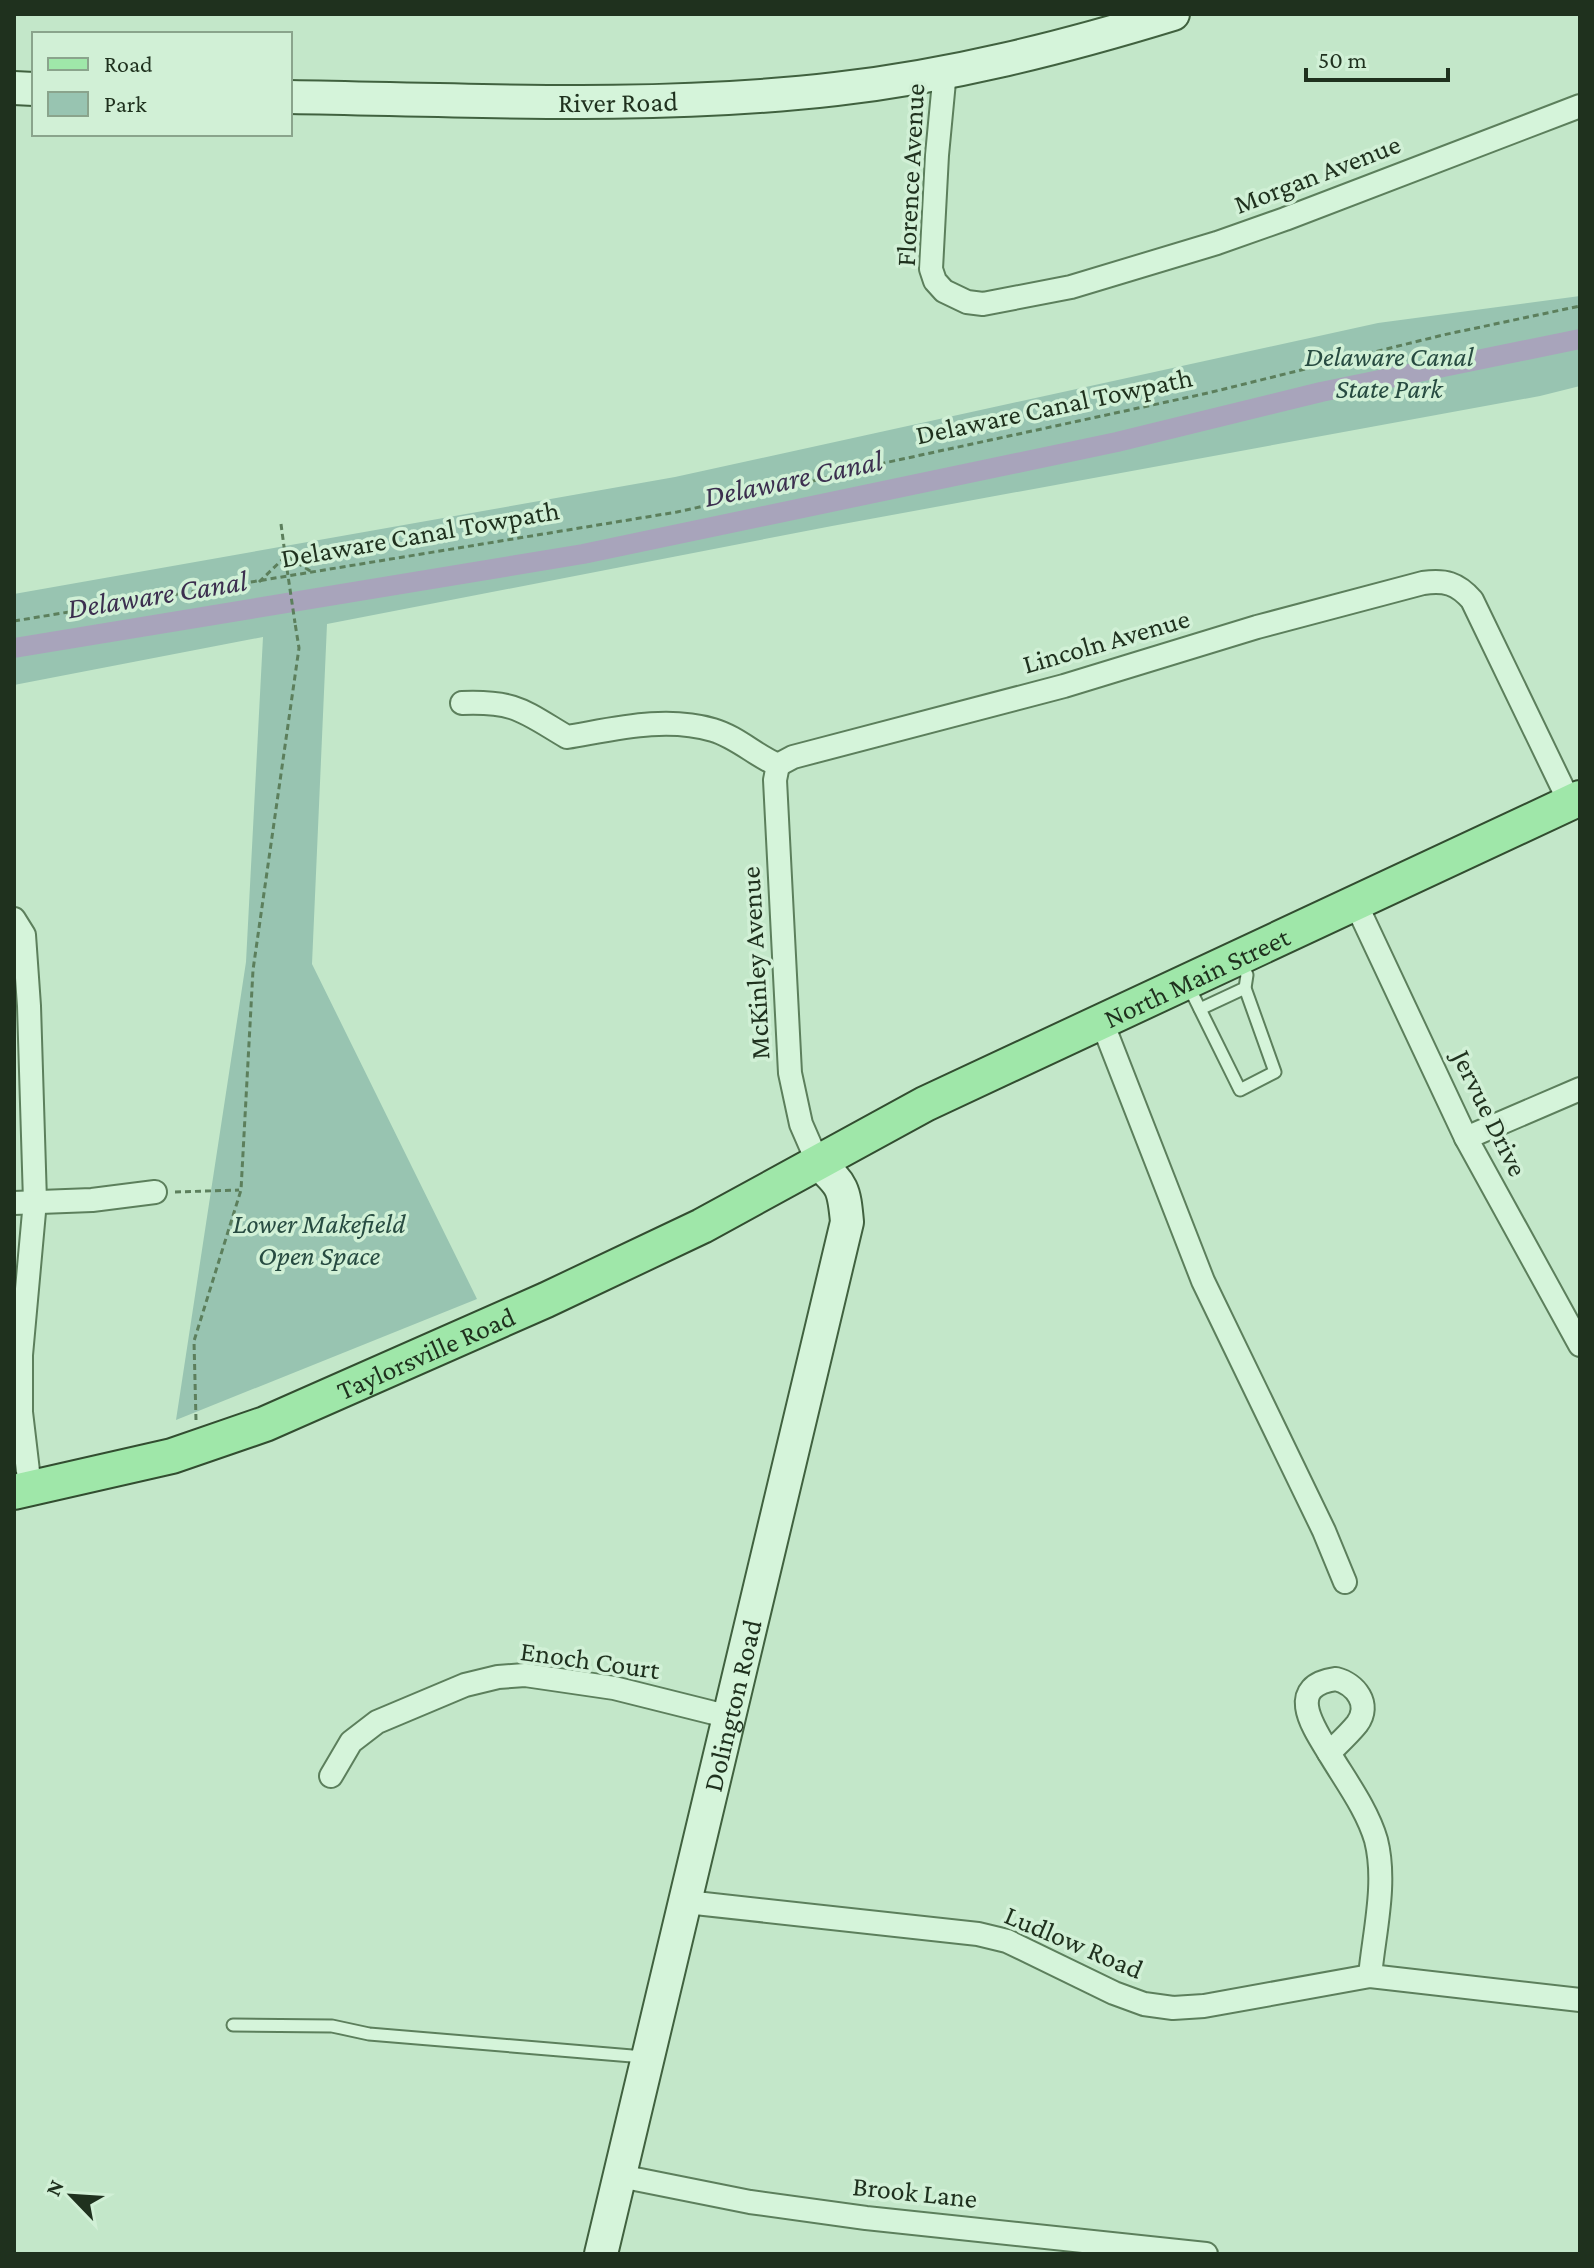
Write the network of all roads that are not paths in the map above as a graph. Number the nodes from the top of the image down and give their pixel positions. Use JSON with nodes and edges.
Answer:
{"nodes":[{"id":1,"x":1173,"y":14,"type":"edge"},
{"id":2,"x":945,"y":71,"type":"junction"},
{"id":3,"x":292,"y":97,"type":"edge"},
{"id":4,"x":1580,"y":106,"type":"edge"},
{"id":5,"x":1071,"y":287,"type":"joint"},
{"id":6,"x":462,"y":703,"type":"dead end"},
{"id":7,"x":774,"y":764,"type":"junction"},
{"id":8,"x":1575,"y":801,"type":"edge"},
{"id":9,"x":1356,"y":904,"type":"junction"},
{"id":10,"x":14,"y":919,"type":"edge"},
{"id":11,"x":1242,"y":973,"type":"junction"},
{"id":12,"x":1193,"y":996,"type":"junction"},
{"id":13,"x":1102,"y":1022,"type":"junction"},
{"id":14,"x":1580,"y":1089,"type":"edge"},
{"id":15,"x":1466,"y":1138,"type":"junction"},
{"id":16,"x":818,"y":1163,"type":"junction"},
{"id":17,"x":155,"y":1192,"type":"road end"},
{"id":18,"x":25,"y":1202,"type":"edge"},
{"id":19,"x":1579,"y":1345,"type":"edge"},
{"id":20,"x":22,"y":1490,"type":"edge"},
{"id":21,"x":1345,"y":1582,"type":"dead end"},
{"id":22,"x":730,"y":1717,"type":"junction"},
{"id":23,"x":1329,"y":1753,"type":"dead end"},
{"id":24,"x":331,"y":1776,"type":"dead end"},
{"id":25,"x":686,"y":1902,"type":"junction"},
{"id":26,"x":1370,"y":1976,"type":"junction"},
{"id":27,"x":1580,"y":2000,"type":"edge"},
{"id":28,"x":233,"y":2025,"type":"dead end"},
{"id":29,"x":648,"y":2057,"type":"junction"},
{"id":30,"x":620,"y":2176,"type":"junction"},
{"id":31,"x":601,"y":2254,"type":"edge"},
{"id":32,"x":1206,"y":2254,"type":"edge"}],
"edges":[{"from":1,"to":2,"type":"street","name":"River Road"},
{"from":2,"to":3,"type":"street","name":"River Road"},
{"from":2,"to":5,"type":"street","name":"Florence Avenue"},
{"from":4,"to":5,"type":"street","name":"Morgan Avenue"},
{"from":6,"to":7,"type":"street"},
{"from":7,"to":8,"type":"street","name":"Lincoln Avenue"},
{"from":7,"to":16,"type":"street","name":"McKinley Avenue"},
{"from":8,"to":9,"type":"main road","name":"North Main Street"},
{"from":9,"to":11,"type":"main road","name":"North Main Street"},
{"from":9,"to":15,"type":"street","name":"Jervue Drive"},
{"from":10,"to":18,"type":"street"},
{"from":11,"to":12,"type":"main road","name":"North Main Street"},
{"from":11,"to":12,"type":"lane"},
{"from":12,"to":13,"type":"main road","name":"North Main Street"},
{"from":13,"to":16,"type":"main road","name":"North Main Street"},
{"from":13,"to":21,"type":"street"},
{"from":14,"to":15,"type":"street"},
{"from":15,"to":19,"type":"street","name":"Jervue Drive"},
{"from":16,"to":20,"type":"main road","name":"Taylorsville Road"},
{"from":16,"to":22,"type":"street","name":"Dolington Road"},
{"from":17,"to":18,"type":"street"},
{"from":18,"to":20,"type":"street"},
{"from":22,"to":24,"type":"street","name":"Enoch Court"},
{"from":22,"to":25,"type":"street","name":"Dolington Road"},
{"from":23,"to":26,"type":"street"},
{"from":25,"to":26,"type":"street","name":"Ludlow Road"},
{"from":25,"to":29,"type":"street","name":"Dolington Road"},
{"from":26,"to":27,"type":"street","name":"Ludlow Road"},
{"from":28,"to":29,"type":"lane"},
{"from":29,"to":30,"type":"street","name":"Dolington Road"},
{"from":30,"to":31,"type":"street","name":"Dolington Road"},
{"from":30,"to":32,"type":"street","name":"Brook Lane"}]}
